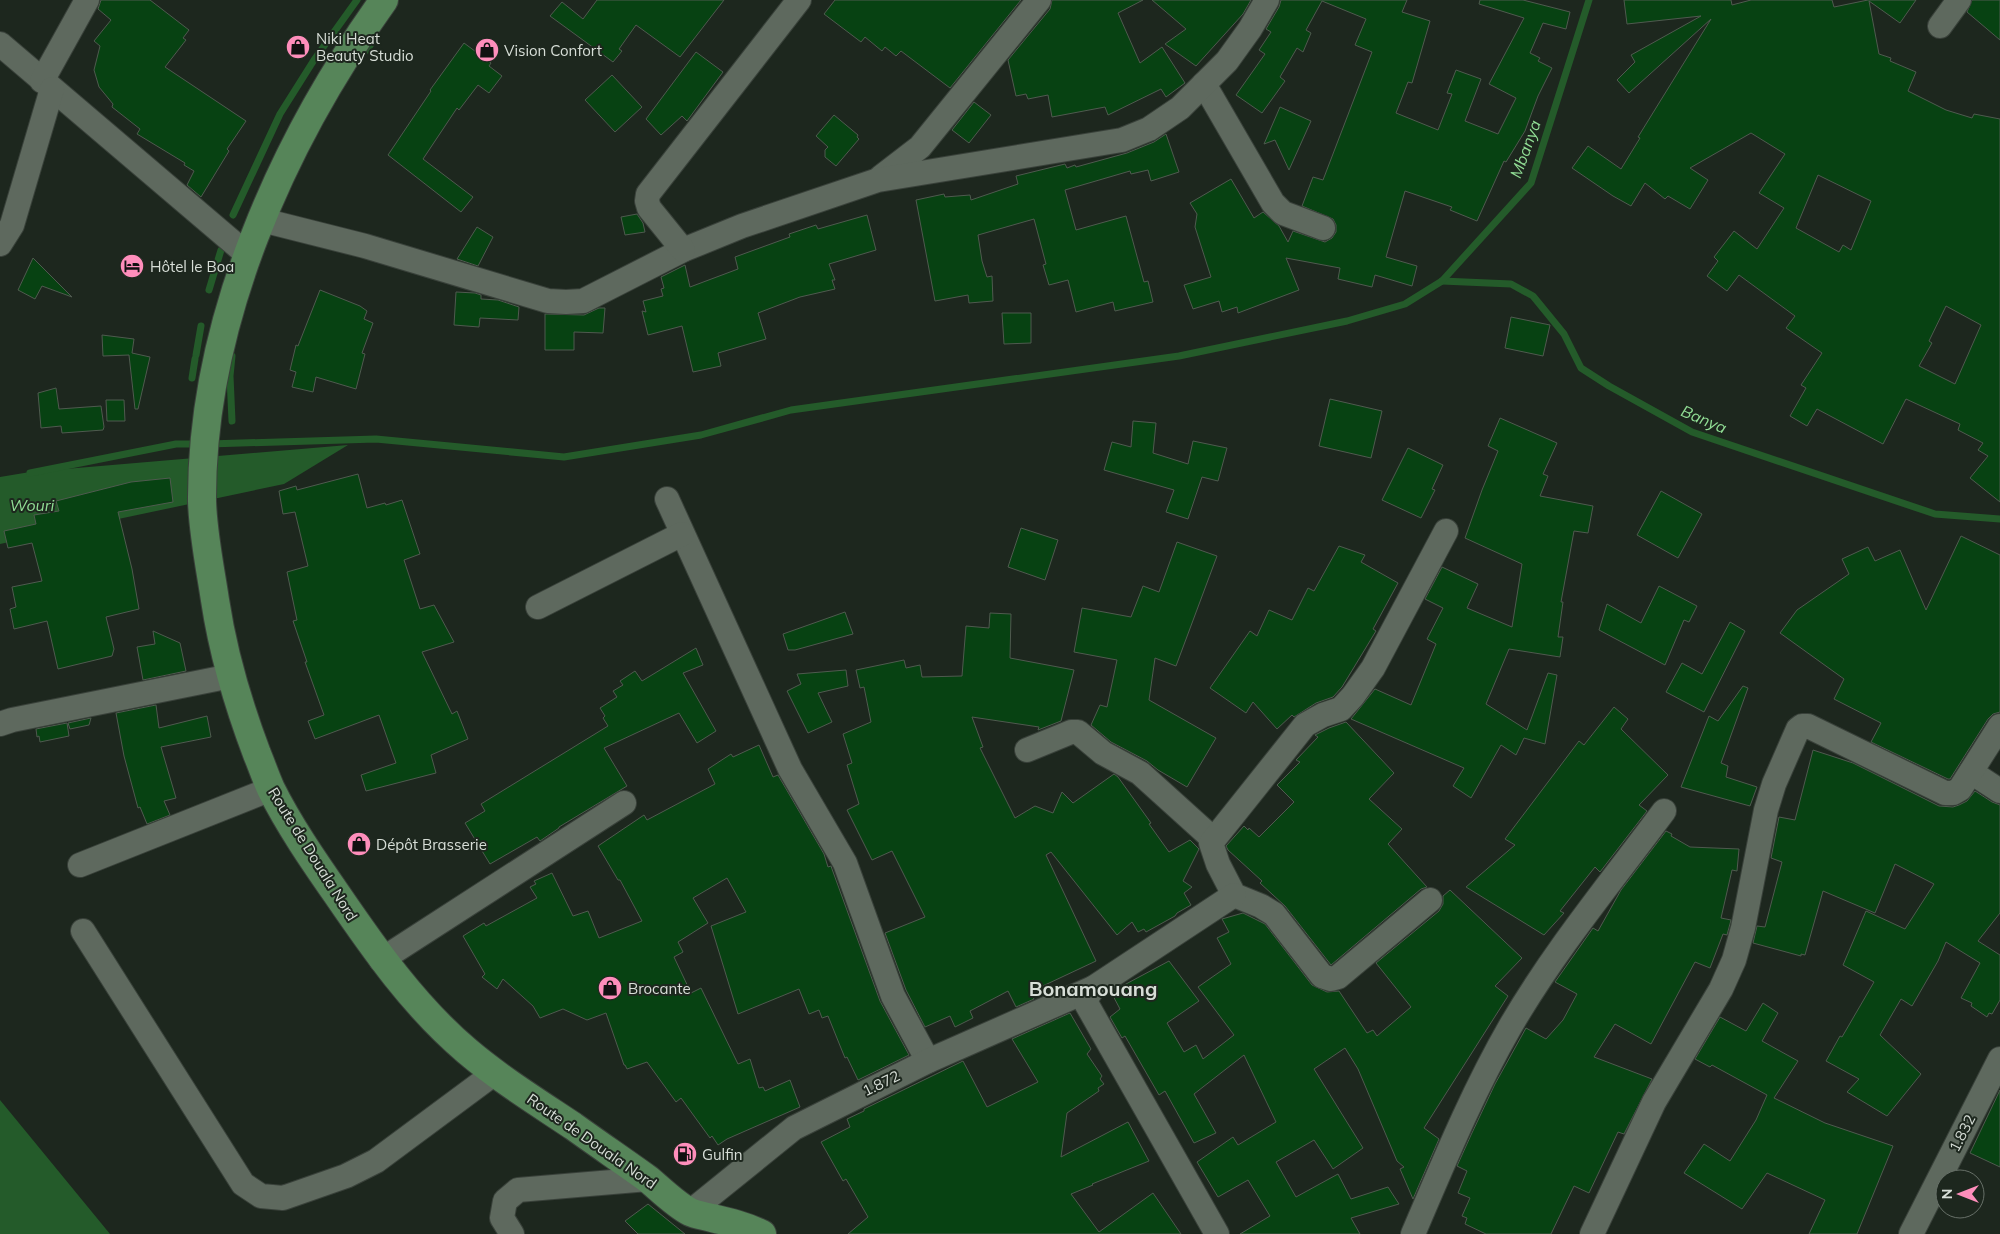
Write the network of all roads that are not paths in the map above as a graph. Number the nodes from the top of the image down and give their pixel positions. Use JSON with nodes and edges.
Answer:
{"nodes":[{"id":1,"x":87,"y":0,"type":"edge"},
{"id":2,"x":384,"y":0,"type":"edge"},
{"id":3,"x":799,"y":0,"type":"edge"},
{"id":4,"x":1039,"y":0,"type":"edge"},
{"id":5,"x":1267,"y":0,"type":"edge"},
{"id":6,"x":1959,"y":0,"type":"edge"},
{"id":7,"x":1940,"y":26,"type":"dead end"},
{"id":8,"x":0,"y":44,"type":"edge"},
{"id":9,"x":1204,"y":84,"type":"junction"},
{"id":10,"x":47,"y":85,"type":"junction"},
{"id":11,"x":878,"y":180,"type":"junction"},
{"id":12,"x":262,"y":220,"type":"junction"},
{"id":13,"x":1322,"y":228,"type":"dead end"},
{"id":14,"x":0,"y":244,"type":"edge"},
{"id":15,"x":683,"y":250,"type":"junction"},
{"id":16,"x":249,"y":256,"type":"junction"},
{"id":17,"x":667,"y":499,"type":"dead end"},
{"id":18,"x":1446,"y":531,"type":"dead end"},
{"id":19,"x":682,"y":534,"type":"junction"},
{"id":20,"x":538,"y":607,"type":"dead end"},
{"id":21,"x":231,"y":676,"type":"junction"},
{"id":22,"x":0,"y":724,"type":"edge"},
{"id":23,"x":2000,"y":726,"type":"edge"},
{"id":24,"x":1027,"y":750,"type":"dead end"},
{"id":25,"x":1971,"y":772,"type":"junction"},
{"id":26,"x":271,"y":788,"type":"junction"},
{"id":27,"x":2000,"y":791,"type":"edge"},
{"id":28,"x":624,"y":803,"type":"dead end"},
{"id":29,"x":1664,"y":811,"type":"dead end"},
{"id":30,"x":1213,"y":839,"type":"junction"},
{"id":31,"x":80,"y":865,"type":"dead end"},
{"id":32,"x":1234,"y":896,"type":"junction"},
{"id":33,"x":1430,"y":900,"type":"dead end"},
{"id":34,"x":83,"y":931,"type":"dead end"},
{"id":35,"x":381,"y":960,"type":"junction"},
{"id":36,"x":1093,"y":988,"type":"junction"},
{"id":37,"x":2000,"y":1059,"type":"edge"},
{"id":38,"x":928,"y":1060,"type":"junction"},
{"id":39,"x":496,"y":1072,"type":"junction"},
{"id":40,"x":648,"y":1179,"type":"junction"},
{"id":41,"x":690,"y":1212,"type":"junction"},
{"id":42,"x":512,"y":1234,"type":"edge"},
{"id":43,"x":762,"y":1234,"type":"edge"},
{"id":44,"x":1217,"y":1234,"type":"edge"},
{"id":45,"x":1413,"y":1234,"type":"edge"},
{"id":46,"x":1592,"y":1234,"type":"edge"},
{"id":47,"x":1911,"y":1234,"type":"edge"}],
"edges":[{"from":1,"to":10,"type":"street"},
{"from":2,"to":12,"type":"main road","name":"Route de Douala Nord"},
{"from":3,"to":15,"type":"street"},
{"from":4,"to":11,"type":"street"},
{"from":5,"to":9,"type":"street"},
{"from":6,"to":7,"type":"street"},
{"from":8,"to":10,"type":"street"},
{"from":9,"to":11,"type":"street"},
{"from":9,"to":13,"type":"street"},
{"from":10,"to":14,"type":"street"},
{"from":10,"to":16,"type":"street"},
{"from":11,"to":15,"type":"street"},
{"from":12,"to":15,"type":"street"},
{"from":12,"to":16,"type":"main road","name":"Route de Douala Nord"},
{"from":16,"to":21,"type":"main road","name":"Route de Douala Nord"},
{"from":17,"to":19,"type":"street"},
{"from":18,"to":30,"type":"street"},
{"from":19,"to":20,"type":"street"},
{"from":19,"to":38,"type":"street"},
{"from":21,"to":22,"type":"street"},
{"from":21,"to":26,"type":"main road","name":"Route de Douala Nord"},
{"from":23,"to":25,"type":"street"},
{"from":24,"to":30,"type":"street"},
{"from":25,"to":27,"type":"street"},
{"from":25,"to":46,"type":"street"},
{"from":26,"to":31,"type":"street"},
{"from":26,"to":35,"type":"main road","name":"Route de Douala Nord"},
{"from":28,"to":35,"type":"street"},
{"from":29,"to":45,"type":"street"},
{"from":30,"to":32,"type":"street"},
{"from":32,"to":33,"type":"street"},
{"from":32,"to":36,"type":"street","name":"1.872"},
{"from":34,"to":39,"type":"street"},
{"from":35,"to":39,"type":"main road","name":"Route de Douala Nord"},
{"from":36,"to":38,"type":"street","name":"1.872"},
{"from":36,"to":44,"type":"street"},
{"from":37,"to":47,"type":"street","name":"1.832"},
{"from":38,"to":41,"type":"street","name":"1.872"},
{"from":39,"to":40,"type":"main road","name":"Route de Douala Nord"},
{"from":40,"to":41,"type":"main road","name":"Route de Douala Nord"},
{"from":40,"to":42,"type":"street"},
{"from":41,"to":43,"type":"main road"}]}
